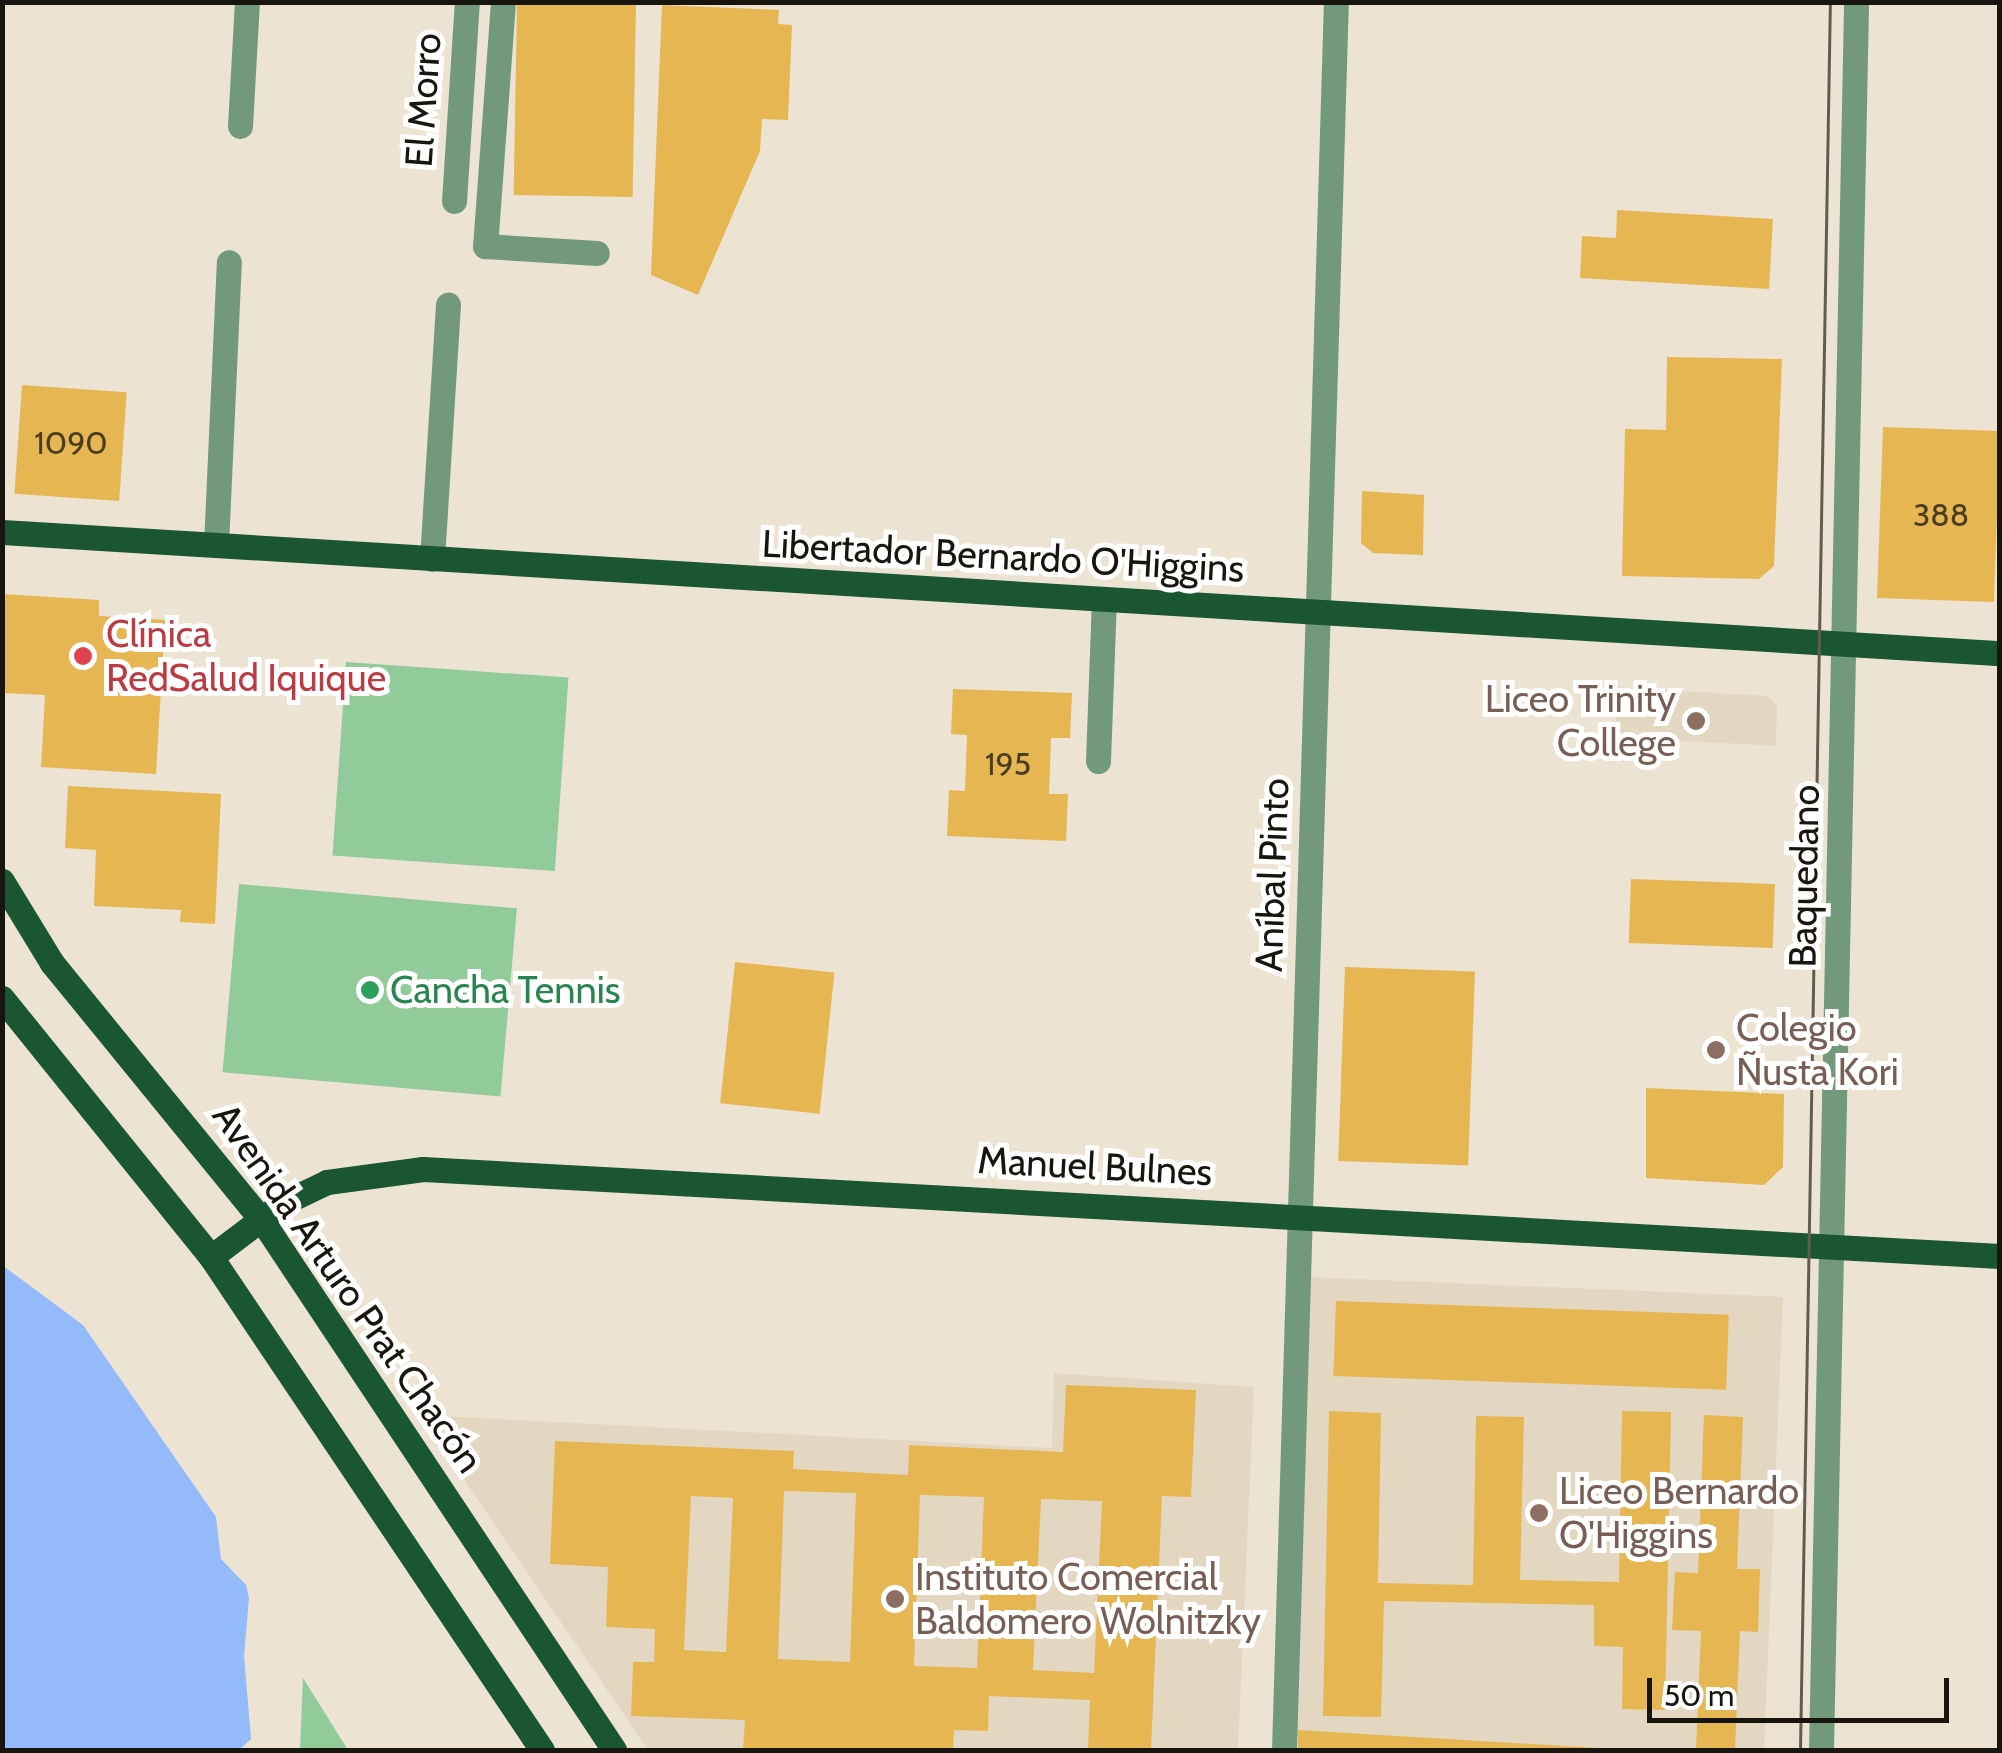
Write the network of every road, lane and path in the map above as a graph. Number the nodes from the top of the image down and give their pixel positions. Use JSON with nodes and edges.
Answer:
{"nodes":[{"id":1,"x":247,"y":2,"type":"edge"},
{"id":2,"x":467,"y":2,"type":"edge"},
{"id":3,"x":503,"y":2,"type":"edge"},
{"id":4,"x":1336,"y":2,"type":"edge"},
{"id":5,"x":1856,"y":2,"type":"edge"},
{"id":6,"x":240,"y":126,"type":"dead end"},
{"id":7,"x":454,"y":201,"type":"dead end"},
{"id":8,"x":598,"y":253,"type":"dead end"},
{"id":9,"x":229,"y":262,"type":"dead end"},
{"id":10,"x":448,"y":305,"type":"dead end"},
{"id":11,"x":2,"y":532,"type":"edge"},
{"id":12,"x":216,"y":546,"type":"junction"},
{"id":13,"x":432,"y":559,"type":"junction"},
{"id":14,"x":1104,"y":600,"type":"junction"},
{"id":15,"x":1318,"y":612,"type":"junction"},
{"id":16,"x":1846,"y":644,"type":"junction"},
{"id":17,"x":2000,"y":654,"type":"edge"},
{"id":18,"x":1098,"y":761,"type":"dead end"},
{"id":19,"x":2,"y":882,"type":"edge"},
{"id":20,"x":2,"y":998,"type":"edge"},
{"id":21,"x":1300,"y":1214,"type":"junction"},
{"id":22,"x":260,"y":1218,"type":"junction"},
{"id":23,"x":1834,"y":1246,"type":"junction"},
{"id":24,"x":211,"y":1256,"type":"junction"},
{"id":25,"x":2000,"y":1256,"type":"edge"},
{"id":26,"x":542,"y":1750,"type":"edge"},
{"id":27,"x":614,"y":1750,"type":"edge"},
{"id":28,"x":1284,"y":1750,"type":"edge"},
{"id":29,"x":1822,"y":1750,"type":"edge"}],
"edges":[{"from":1,"to":6,"type":"street"},
{"from":2,"to":7,"type":"street","name":"El Morro"},
{"from":3,"to":8,"type":"street"},
{"from":4,"to":15,"type":"street","name":"Aníbal Pinto"},
{"from":5,"to":16,"type":"street","name":"Baquedano"},
{"from":9,"to":12,"type":"street"},
{"from":10,"to":13,"type":"street"},
{"from":11,"to":12,"type":"main road","name":"Libertador Bernardo O'Higgins"},
{"from":12,"to":13,"type":"main road","name":"Libertador Bernardo O'Higgins"},
{"from":13,"to":14,"type":"main road","name":"Libertador Bernardo O'Higgins"},
{"from":14,"to":15,"type":"main road","name":"Libertador Bernardo O'Higgins"},
{"from":14,"to":18,"type":"street"},
{"from":15,"to":16,"type":"main road","name":"Libertador Bernardo O'Higgins"},
{"from":15,"to":21,"type":"street","name":"Aníbal Pinto"},
{"from":16,"to":17,"type":"main road","name":"Libertador Bernardo O'Higgins"},
{"from":16,"to":23,"type":"street","name":"Baquedano"},
{"from":19,"to":22,"type":"main road","name":"Avenida Arturo Prat Chacón"},
{"from":20,"to":24,"type":"main road"},
{"from":21,"to":22,"type":"main road","name":"Manuel Bulnes"},
{"from":21,"to":23,"type":"main road","name":"Manuel Bulnes"},
{"from":21,"to":28,"type":"street","name":"Aníbal Pinto"},
{"from":22,"to":24,"type":"main road","name":"Manuel Bulnes"},
{"from":22,"to":27,"type":"main road","name":"Avenida Arturo Prat Chacón"},
{"from":23,"to":25,"type":"main road","name":"Manuel Bulnes"},
{"from":23,"to":29,"type":"street","name":"Baquedano"},
{"from":24,"to":26,"type":"main road"}]}
